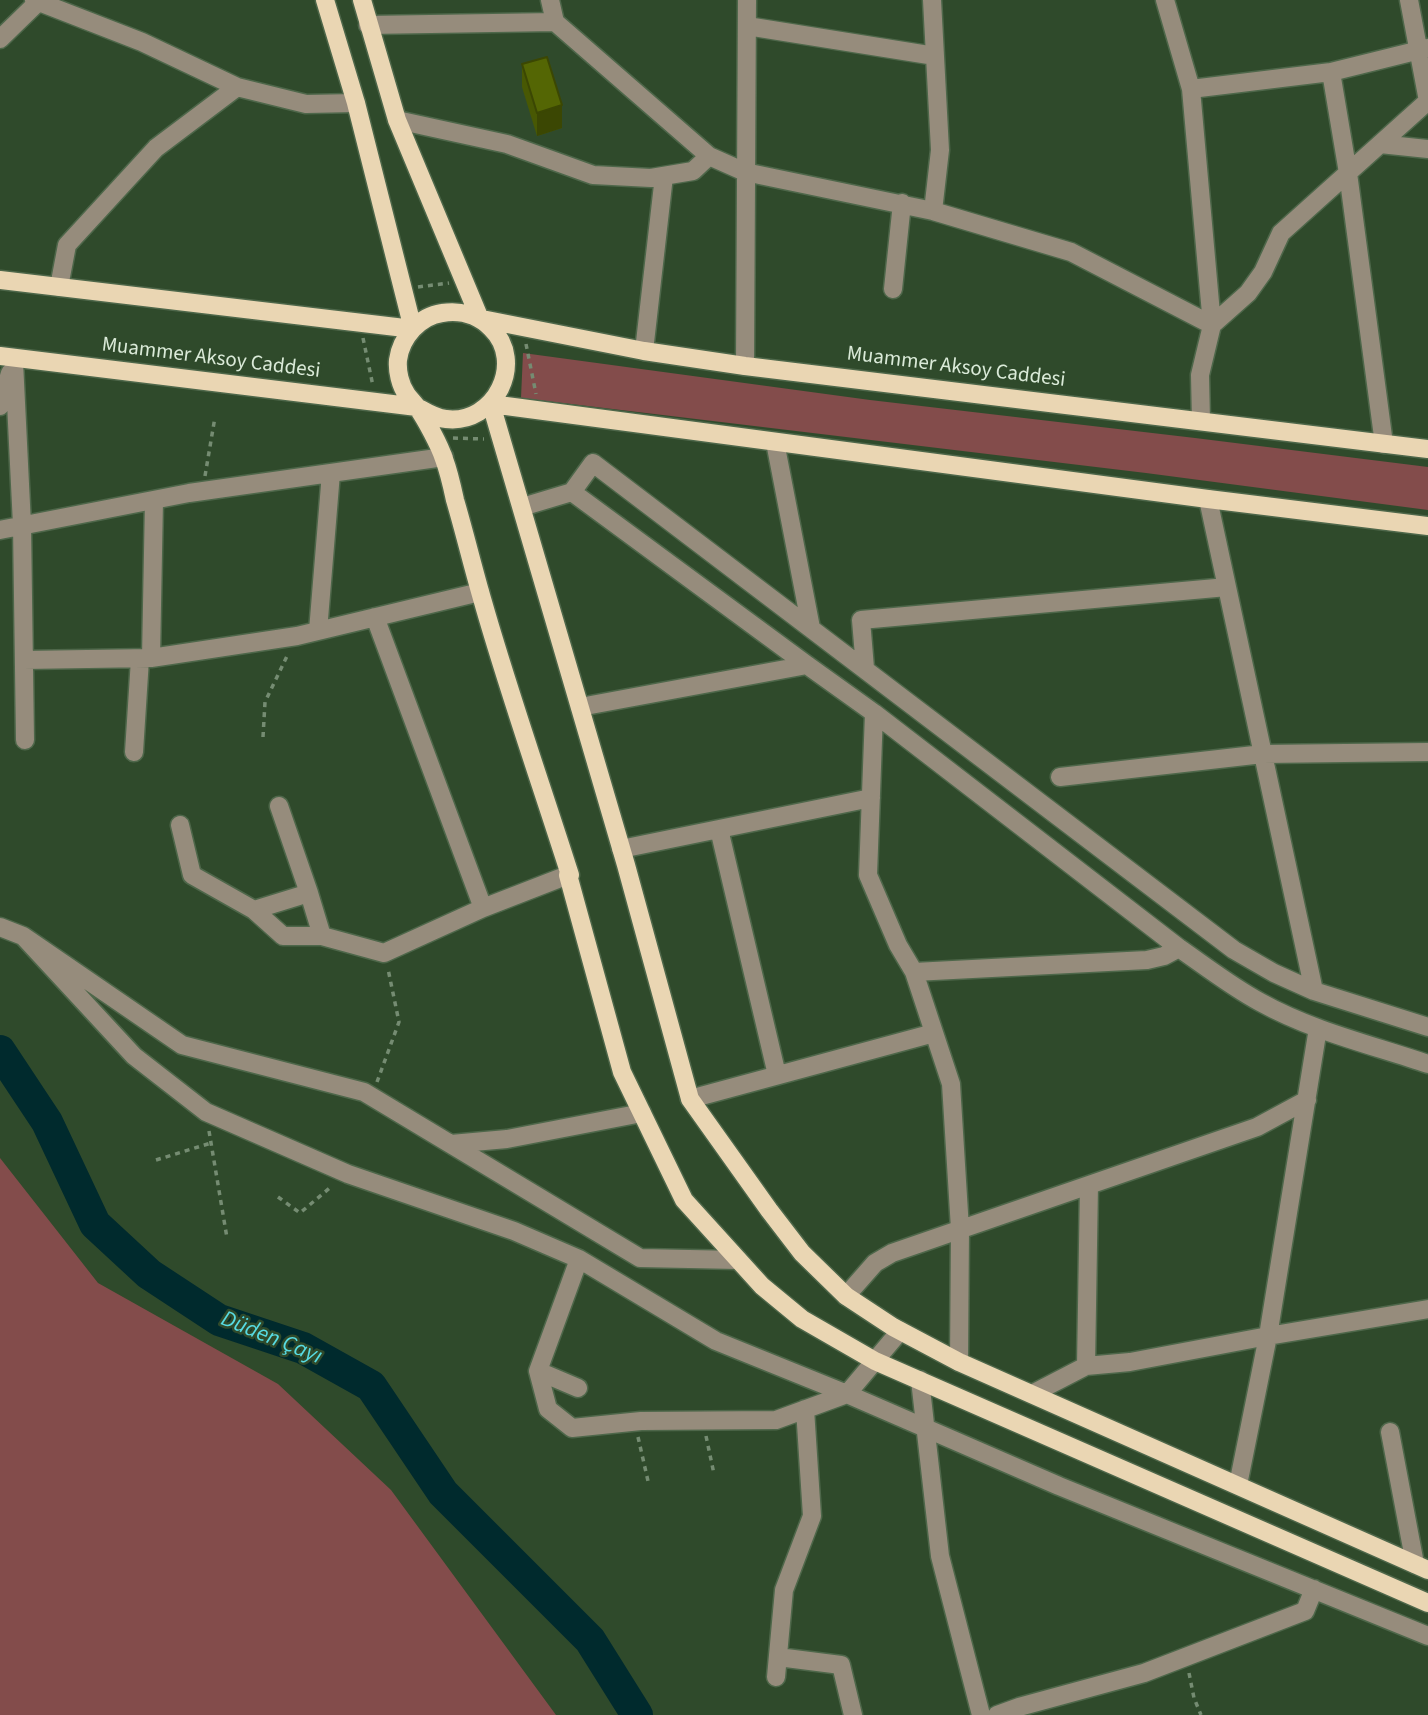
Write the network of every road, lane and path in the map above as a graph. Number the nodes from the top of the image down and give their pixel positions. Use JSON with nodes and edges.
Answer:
{"nodes":[{"id":1,"x":325,"y":0,"type":"edge"},
{"id":2,"x":362,"y":0,"type":"edge"},
{"id":3,"x":550,"y":0,"type":"edge"},
{"id":4,"x":747,"y":0,"type":"edge"},
{"id":5,"x":932,"y":0,"type":"edge"},
{"id":6,"x":1165,"y":0,"type":"edge"},
{"id":7,"x":1409,"y":0,"type":"edge"},
{"id":8,"x":36,"y":1,"type":"edge"},
{"id":9,"x":555,"y":22,"type":"junction"},
{"id":10,"x":369,"y":25,"type":"junction"},
{"id":11,"x":747,"y":26,"type":"junction"},
{"id":12,"x":0,"y":39,"type":"edge"},
{"id":13,"x":1423,"y":49,"type":"edge"},
{"id":14,"x":935,"y":56,"type":"junction"},
{"id":15,"x":1331,"y":72,"type":"junction"},
{"id":16,"x":237,"y":87,"type":"junction"},
{"id":17,"x":1191,"y":89,"type":"junction"},
{"id":18,"x":1428,"y":101,"type":"edge"},
{"id":19,"x":356,"y":103,"type":"junction"},
{"id":20,"x":397,"y":120,"type":"junction"},
{"id":21,"x":1380,"y":144,"type":"junction"},
{"id":22,"x":1428,"y":149,"type":"edge"},
{"id":23,"x":709,"y":156,"type":"junction"},
{"id":24,"x":745,"y":172,"type":"junction"},
{"id":25,"x":1348,"y":173,"type":"junction"},
{"id":26,"x":664,"y":176,"type":"junction"},
{"id":27,"x":902,"y":203,"type":"junction"},
{"id":28,"x":933,"y":211,"type":"junction"},
{"id":29,"x":0,"y":281,"type":"edge"},
{"id":30,"x":463,"y":282,"type":"junction"},
{"id":31,"x":59,"y":287,"type":"junction"},
{"id":32,"x":402,"y":289,"type":"junction"},
{"id":33,"x":893,"y":289,"type":"dead end"},
{"id":34,"x":480,"y":319,"type":"junction"},
{"id":35,"x":360,"y":323,"type":"junction"},
{"id":36,"x":1212,"y":325,"type":"junction"},
{"id":37,"x":523,"y":328,"type":"junction"},
{"id":38,"x":412,"y":329,"type":"junction"},
{"id":39,"x":643,"y":351,"type":"junction"},
{"id":40,"x":10,"y":359,"type":"edge"},
{"id":41,"x":745,"y":366,"type":"junction"},
{"id":42,"x":376,"y":402,"type":"junction"},
{"id":43,"x":491,"y":404,"type":"junction"},
{"id":44,"x":0,"y":406,"type":"edge"},
{"id":45,"x":417,"y":407,"type":"junction"},
{"id":46,"x":539,"y":411,"type":"junction"},
{"id":47,"x":215,"y":417,"type":"dead end"},
{"id":48,"x":1201,"y":421,"type":"junction"},
{"id":49,"x":433,"y":437,"type":"junction"},
{"id":50,"x":502,"y":440,"type":"junction"},
{"id":51,"x":775,"y":442,"type":"junction"},
{"id":52,"x":1384,"y":444,"type":"junction"},
{"id":53,"x":1428,"y":449,"type":"edge"},
{"id":54,"x":444,"y":457,"type":"junction"},
{"id":55,"x":331,"y":473,"type":"junction"},
{"id":56,"x":202,"y":491,"type":"junction"},
{"id":57,"x":572,"y":492,"type":"junction"},
{"id":58,"x":1208,"y":499,"type":"junction"},
{"id":59,"x":154,"y":500,"type":"junction"},
{"id":60,"x":522,"y":507,"type":"junction"},
{"id":61,"x":22,"y":525,"type":"junction"},
{"id":62,"x":1428,"y":526,"type":"edge"},
{"id":63,"x":0,"y":530,"type":"edge"},
{"id":64,"x":1227,"y":587,"type":"junction"},
{"id":65,"x":480,"y":592,"type":"junction"},
{"id":66,"x":375,"y":617,"type":"junction"},
{"id":67,"x":811,"y":628,"type":"junction"},
{"id":68,"x":318,"y":631,"type":"junction"},
{"id":69,"x":298,"y":636,"type":"junction"},
{"id":70,"x":146,"y":659,"type":"junction"},
{"id":71,"x":24,"y":660,"type":"junction"},
{"id":72,"x":807,"y":665,"type":"junction"},
{"id":73,"x":865,"y":668,"type":"junction"},
{"id":74,"x":580,"y":707,"type":"junction"},
{"id":75,"x":874,"y":713,"type":"junction"},
{"id":76,"x":263,"y":737,"type":"dead end"},
{"id":77,"x":25,"y":740,"type":"dead end"},
{"id":78,"x":1428,"y":751,"type":"edge"},
{"id":79,"x":134,"y":752,"type":"dead end"},
{"id":80,"x":1263,"y":754,"type":"junction"},
{"id":81,"x":1060,"y":777,"type":"dead end"},
{"id":82,"x":871,"y":798,"type":"junction"},
{"id":83,"x":279,"y":806,"type":"dead end"},
{"id":84,"x":180,"y":825,"type":"dead end"},
{"id":85,"x":719,"y":829,"type":"junction"},
{"id":86,"x":621,"y":849,"type":"junction"},
{"id":87,"x":568,"y":875,"type":"junction"},
{"id":88,"x":309,"y":893,"type":"junction"},
{"id":89,"x":484,"y":908,"type":"junction"},
{"id":90,"x":254,"y":910,"type":"junction"},
{"id":91,"x":0,"y":927,"type":"edge"},
{"id":92,"x":23,"y":936,"type":"junction"},
{"id":93,"x":322,"y":936,"type":"junction"},
{"id":94,"x":1179,"y":948,"type":"junction"},
{"id":95,"x":384,"y":953,"type":"junction"},
{"id":96,"x":914,"y":972,"type":"junction"},
{"id":97,"x":1314,"y":991,"type":"junction"},
{"id":98,"x":1428,"y":1027,"type":"edge"},
{"id":99,"x":1318,"y":1028,"type":"junction"},
{"id":100,"x":934,"y":1034,"type":"junction"},
{"id":101,"x":1428,"y":1064,"type":"edge"},
{"id":102,"x":777,"y":1075,"type":"junction"},
{"id":103,"x":372,"y":1097,"type":"junction"},
{"id":104,"x":690,"y":1099,"type":"junction"},
{"id":105,"x":1307,"y":1100,"type":"junction"},
{"id":106,"x":206,"y":1112,"type":"junction"},
{"id":107,"x":642,"y":1113,"type":"junction"},
{"id":108,"x":211,"y":1143,"type":"junction"},
{"id":109,"x":451,"y":1144,"type":"junction"},
{"id":110,"x":156,"y":1160,"type":"dead end"},
{"id":111,"x":348,"y":1174,"type":"junction"},
{"id":112,"x":1089,"y":1185,"type":"junction"},
{"id":113,"x":278,"y":1197,"type":"dead end"},
{"id":114,"x":960,"y":1229,"type":"junction"},
{"id":115,"x":227,"y":1238,"type":"dead end"},
{"id":116,"x":579,"y":1259,"type":"junction"},
{"id":117,"x":738,"y":1260,"type":"junction"},
{"id":118,"x":846,"y":1297,"type":"junction"},
{"id":119,"x":1428,"y":1309,"type":"edge"},
{"id":120,"x":900,"y":1331,"type":"junction"},
{"id":121,"x":1268,"y":1336,"type":"junction"},
{"id":122,"x":875,"y":1361,"type":"junction"},
{"id":123,"x":959,"y":1362,"type":"junction"},
{"id":124,"x":1086,"y":1366,"type":"junction"},
{"id":125,"x":538,"y":1371,"type":"junction"},
{"id":126,"x":920,"y":1380,"type":"junction"},
{"id":127,"x":578,"y":1388,"type":"dead end"},
{"id":128,"x":847,"y":1394,"type":"junction"},
{"id":129,"x":1032,"y":1394,"type":"junction"},
{"id":130,"x":805,"y":1409,"type":"junction"},
{"id":131,"x":703,"y":1420,"type":"junction"},
{"id":132,"x":635,"y":1422,"type":"junction"},
{"id":133,"x":926,"y":1427,"type":"junction"},
{"id":134,"x":1390,"y":1432,"type":"dead end"},
{"id":135,"x":714,"y":1474,"type":"dead end"},
{"id":136,"x":648,"y":1481,"type":"dead end"},
{"id":137,"x":1238,"y":1485,"type":"junction"},
{"id":138,"x":1421,"y":1567,"type":"edge"},
{"id":139,"x":1314,"y":1589,"type":"junction"},
{"id":140,"x":1428,"y":1603,"type":"edge"},
{"id":141,"x":1428,"y":1636,"type":"edge"},
{"id":142,"x":778,"y":1657,"type":"junction"},
{"id":143,"x":1185,"y":1657,"type":"junction"},
{"id":144,"x":776,"y":1677,"type":"dead end"},
{"id":145,"x":853,"y":1715,"type":"edge"},
{"id":146,"x":981,"y":1715,"type":"edge"},
{"id":147,"x":998,"y":1715,"type":"edge"},
{"id":148,"x":1201,"y":1715,"type":"edge"}],
"edges":[{"from":1,"to":19,"type":"main road"},
{"from":2,"to":10,"type":"main road"},
{"from":3,"to":9,"type":"street"},
{"from":4,"to":11,"type":"street"},
{"from":5,"to":14,"type":"street"},
{"from":6,"to":17,"type":"street"},
{"from":7,"to":13,"type":"street"},
{"from":8,"to":12,"type":"street"},
{"from":8,"to":16,"type":"street"},
{"from":9,"to":10,"type":"street"},
{"from":9,"to":23,"type":"street"},
{"from":10,"to":20,"type":"main road"},
{"from":11,"to":14,"type":"street"},
{"from":11,"to":24,"type":"street"},
{"from":13,"to":15,"type":"street"},
{"from":13,"to":18,"type":"street"},
{"from":14,"to":28,"type":"street"},
{"from":15,"to":17,"type":"street"},
{"from":15,"to":25,"type":"street"},
{"from":16,"to":19,"type":"street"},
{"from":16,"to":31,"type":"street"},
{"from":17,"to":36,"type":"street"},
{"from":18,"to":21,"type":"street"},
{"from":19,"to":32,"type":"main road"},
{"from":20,"to":26,"type":"street"},
{"from":20,"to":30,"type":"main road"},
{"from":21,"to":22,"type":"street"},
{"from":21,"to":25,"type":"street"},
{"from":23,"to":24,"type":"street"},
{"from":23,"to":26,"type":"street"},
{"from":24,"to":27,"type":"street"},
{"from":24,"to":41,"type":"street"},
{"from":25,"to":36,"type":"street"},
{"from":25,"to":52,"type":"street"},
{"from":26,"to":39,"type":"street"},
{"from":27,"to":28,"type":"street"},
{"from":27,"to":33,"type":"street"},
{"from":28,"to":36,"type":"street"},
{"from":29,"to":31,"type":"main road"},
{"from":30,"to":32,"type":"path"},
{"from":30,"to":34,"type":"main road"},
{"from":31,"to":35,"type":"main road"},
{"from":32,"to":38,"type":"main road"},
{"from":34,"to":37,"type":"main road","name":"Muammer Aksoy Caddesi"},
{"from":34,"to":38,"type":"main road"},
{"from":34,"to":43,"type":"main road"},
{"from":35,"to":38,"type":"main road"},
{"from":35,"to":42,"type":"path"},
{"from":36,"to":48,"type":"street"},
{"from":37,"to":39,"type":"main road","name":"Muammer Aksoy Caddesi"},
{"from":37,"to":46,"type":"path"},
{"from":38,"to":45,"type":"main road"},
{"from":39,"to":41,"type":"main road","name":"Muammer Aksoy Caddesi"},
{"from":40,"to":42,"type":"main road","name":"Muammer Aksoy Caddesi"},
{"from":40,"to":44,"type":"street"},
{"from":40,"to":61,"type":"street"},
{"from":41,"to":48,"type":"main road","name":"Muammer Aksoy Caddesi"},
{"from":42,"to":45,"type":"main road","name":"Muammer Aksoy Caddesi"},
{"from":43,"to":45,"type":"main road"},
{"from":43,"to":46,"type":"main road"},
{"from":43,"to":50,"type":"main road"},
{"from":45,"to":49,"type":"main road"},
{"from":46,"to":51,"type":"main road"},
{"from":47,"to":56,"type":"path"},
{"from":48,"to":52,"type":"main road","name":"Muammer Aksoy Caddesi"},
{"from":49,"to":50,"type":"path"},
{"from":49,"to":54,"type":"main road"},
{"from":50,"to":60,"type":"main road"},
{"from":51,"to":58,"type":"main road"},
{"from":51,"to":67,"type":"street"},
{"from":52,"to":53,"type":"main road","name":"Muammer Aksoy Caddesi"},
{"from":54,"to":55,"type":"street"},
{"from":54,"to":65,"type":"main road"},
{"from":55,"to":56,"type":"street"},
{"from":55,"to":68,"type":"street"},
{"from":56,"to":59,"type":"street"},
{"from":57,"to":60,"type":"street"},
{"from":57,"to":67,"type":"street"},
{"from":57,"to":72,"type":"street"},
{"from":58,"to":62,"type":"main road"},
{"from":58,"to":64,"type":"street"},
{"from":59,"to":61,"type":"street"},
{"from":59,"to":70,"type":"street"},
{"from":60,"to":74,"type":"main road"},
{"from":61,"to":63,"type":"street"},
{"from":61,"to":71,"type":"street"},
{"from":64,"to":73,"type":"street"},
{"from":64,"to":80,"type":"street"},
{"from":65,"to":66,"type":"street"},
{"from":65,"to":87,"type":"main road"},
{"from":66,"to":68,"type":"street"},
{"from":66,"to":89,"type":"street"},
{"from":67,"to":73,"type":"street"},
{"from":68,"to":69,"type":"street"},
{"from":69,"to":70,"type":"street"},
{"from":69,"to":76,"type":"path"},
{"from":70,"to":71,"type":"street"},
{"from":70,"to":79,"type":"street"},
{"from":71,"to":77,"type":"street"},
{"from":72,"to":74,"type":"street"},
{"from":72,"to":75,"type":"street"},
{"from":73,"to":97,"type":"street"},
{"from":74,"to":86,"type":"main road"},
{"from":75,"to":82,"type":"street"},
{"from":75,"to":94,"type":"street"},
{"from":78,"to":80,"type":"street"},
{"from":80,"to":81,"type":"street"},
{"from":80,"to":97,"type":"street"},
{"from":82,"to":85,"type":"street"},
{"from":82,"to":96,"type":"street"},
{"from":83,"to":88,"type":"street"},
{"from":84,"to":90,"type":"street"},
{"from":85,"to":86,"type":"street"},
{"from":85,"to":102,"type":"street"},
{"from":86,"to":104,"type":"main road"},
{"from":87,"to":89,"type":"street"},
{"from":87,"to":107,"type":"main road"},
{"from":88,"to":90,"type":"street"},
{"from":88,"to":93,"type":"street"},
{"from":89,"to":95,"type":"street"},
{"from":90,"to":93,"type":"street"},
{"from":91,"to":92,"type":"street"},
{"from":92,"to":103,"type":"street"},
{"from":92,"to":106,"type":"street"},
{"from":93,"to":95,"type":"street"},
{"from":94,"to":96,"type":"street"},
{"from":94,"to":99,"type":"street"},
{"from":95,"to":103,"type":"path"},
{"from":96,"to":100,"type":"street"},
{"from":97,"to":98,"type":"street"},
{"from":99,"to":101,"type":"street"},
{"from":99,"to":105,"type":"street"},
{"from":100,"to":102,"type":"street"},
{"from":100,"to":114,"type":"street"},
{"from":102,"to":104,"type":"street"},
{"from":103,"to":109,"type":"street"},
{"from":104,"to":118,"type":"main road"},
{"from":105,"to":112,"type":"street"},
{"from":105,"to":121,"type":"street"},
{"from":106,"to":108,"type":"path"},
{"from":106,"to":111,"type":"street"},
{"from":107,"to":109,"type":"street"},
{"from":107,"to":117,"type":"main road"},
{"from":108,"to":110,"type":"path"},
{"from":108,"to":115,"type":"path"},
{"from":109,"to":117,"type":"street"},
{"from":111,"to":113,"type":"path"},
{"from":111,"to":116,"type":"street"},
{"from":112,"to":114,"type":"street"},
{"from":112,"to":124,"type":"street"},
{"from":114,"to":118,"type":"street"},
{"from":114,"to":123,"type":"street"},
{"from":116,"to":125,"type":"street"},
{"from":116,"to":128,"type":"street"},
{"from":117,"to":122,"type":"main road"},
{"from":118,"to":120,"type":"main road"},
{"from":119,"to":121,"type":"street"},
{"from":120,"to":122,"type":"street"},
{"from":120,"to":123,"type":"main road"},
{"from":121,"to":124,"type":"street"},
{"from":121,"to":137,"type":"street"},
{"from":122,"to":126,"type":"main road"},
{"from":122,"to":128,"type":"street"},
{"from":123,"to":129,"type":"main road"},
{"from":124,"to":129,"type":"street"},
{"from":125,"to":127,"type":"street"},
{"from":125,"to":132,"type":"street"},
{"from":126,"to":133,"type":"street"},
{"from":126,"to":140,"type":"main road"},
{"from":128,"to":130,"type":"street"},
{"from":128,"to":133,"type":"street"},
{"from":129,"to":137,"type":"main road"},
{"from":130,"to":131,"type":"street"},
{"from":130,"to":142,"type":"street"},
{"from":131,"to":132,"type":"street"},
{"from":131,"to":135,"type":"path"},
{"from":132,"to":136,"type":"path"},
{"from":133,"to":139,"type":"street"},
{"from":133,"to":146,"type":"street"},
{"from":134,"to":138,"type":"street"},
{"from":137,"to":138,"type":"main road"},
{"from":139,"to":141,"type":"street"},
{"from":139,"to":143,"type":"street"},
{"from":142,"to":144,"type":"street"},
{"from":142,"to":145,"type":"street"},
{"from":143,"to":147,"type":"street"},
{"from":143,"to":148,"type":"path"}]}
